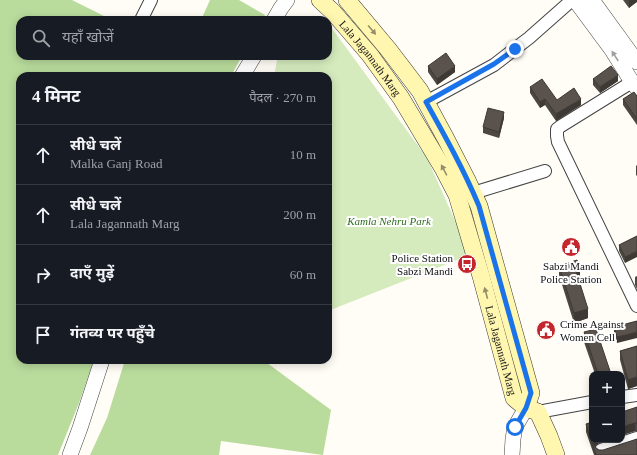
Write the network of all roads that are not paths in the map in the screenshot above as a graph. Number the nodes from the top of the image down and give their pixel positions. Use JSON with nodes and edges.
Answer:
{"nodes":[{"id":1,"x":151,"y":0,"type":"edge"},
{"id":2,"x":320,"y":0,"type":"edge"},
{"id":3,"x":347,"y":0,"type":"edge"},
{"id":4,"x":572,"y":0,"type":"edge"},
{"id":5,"x":575,"y":0,"type":"edge"},
{"id":6,"x":592,"y":0,"type":"edge"},
{"id":7,"x":143,"y":16,"type":"edge"},
{"id":8,"x":252,"y":60,"type":"edge"},
{"id":9,"x":637,"y":62,"type":"edge"},
{"id":10,"x":244,"y":72,"type":"edge"},
{"id":11,"x":635,"y":85,"type":"edge"},
{"id":12,"x":426,"y":102,"type":"junction"},
{"id":13,"x":545,"y":171,"type":"dead end"},
{"id":14,"x":464,"y":187,"type":"junction"},
{"id":15,"x":637,"y":306,"type":"edge"},
{"id":16,"x":101,"y":364,"type":"edge"},
{"id":17,"x":637,"y":395,"type":"edge"},
{"id":18,"x":625,"y":397,"type":"edge"},
{"id":19,"x":589,"y":402,"type":"edge"},
{"id":20,"x":532,"y":410,"type":"junction"},
{"id":21,"x":637,"y":438,"type":"edge"},
{"id":22,"x":601,"y":450,"type":"edge"},
{"id":23,"x":70,"y":455,"type":"edge"},
{"id":24,"x":512,"y":455,"type":"edge"},
{"id":25,"x":556,"y":455,"type":"edge"}],
"edges":[{"from":1,"to":7,"type":"street"},
{"from":14,"to":2,"type":"main road","name":"Lala Jagannath Marg","one_way":true},
{"from":3,"to":12,"type":"main road","name":"Lala Jagannath Marg","one_way":true},
{"from":4,"to":12,"type":"street"},
{"from":11,"to":5,"type":"street","one_way":true},
{"from":6,"to":9,"type":"street"},
{"from":8,"to":10,"type":"street"},
{"from":11,"to":15,"type":"street"},
{"from":12,"to":14,"type":"main road","name":"Lala Jagannath Marg"},
{"from":13,"to":14,"type":"street"},
{"from":14,"to":20,"type":"main road","name":"Lala Jagannath Marg"},
{"from":16,"to":23,"type":"street"},
{"from":17,"to":18,"type":"street"},
{"from":19,"to":20,"type":"street"},
{"from":20,"to":24,"type":"street"},
{"from":20,"to":25,"type":"main road"},
{"from":21,"to":22,"type":"street"}]}
